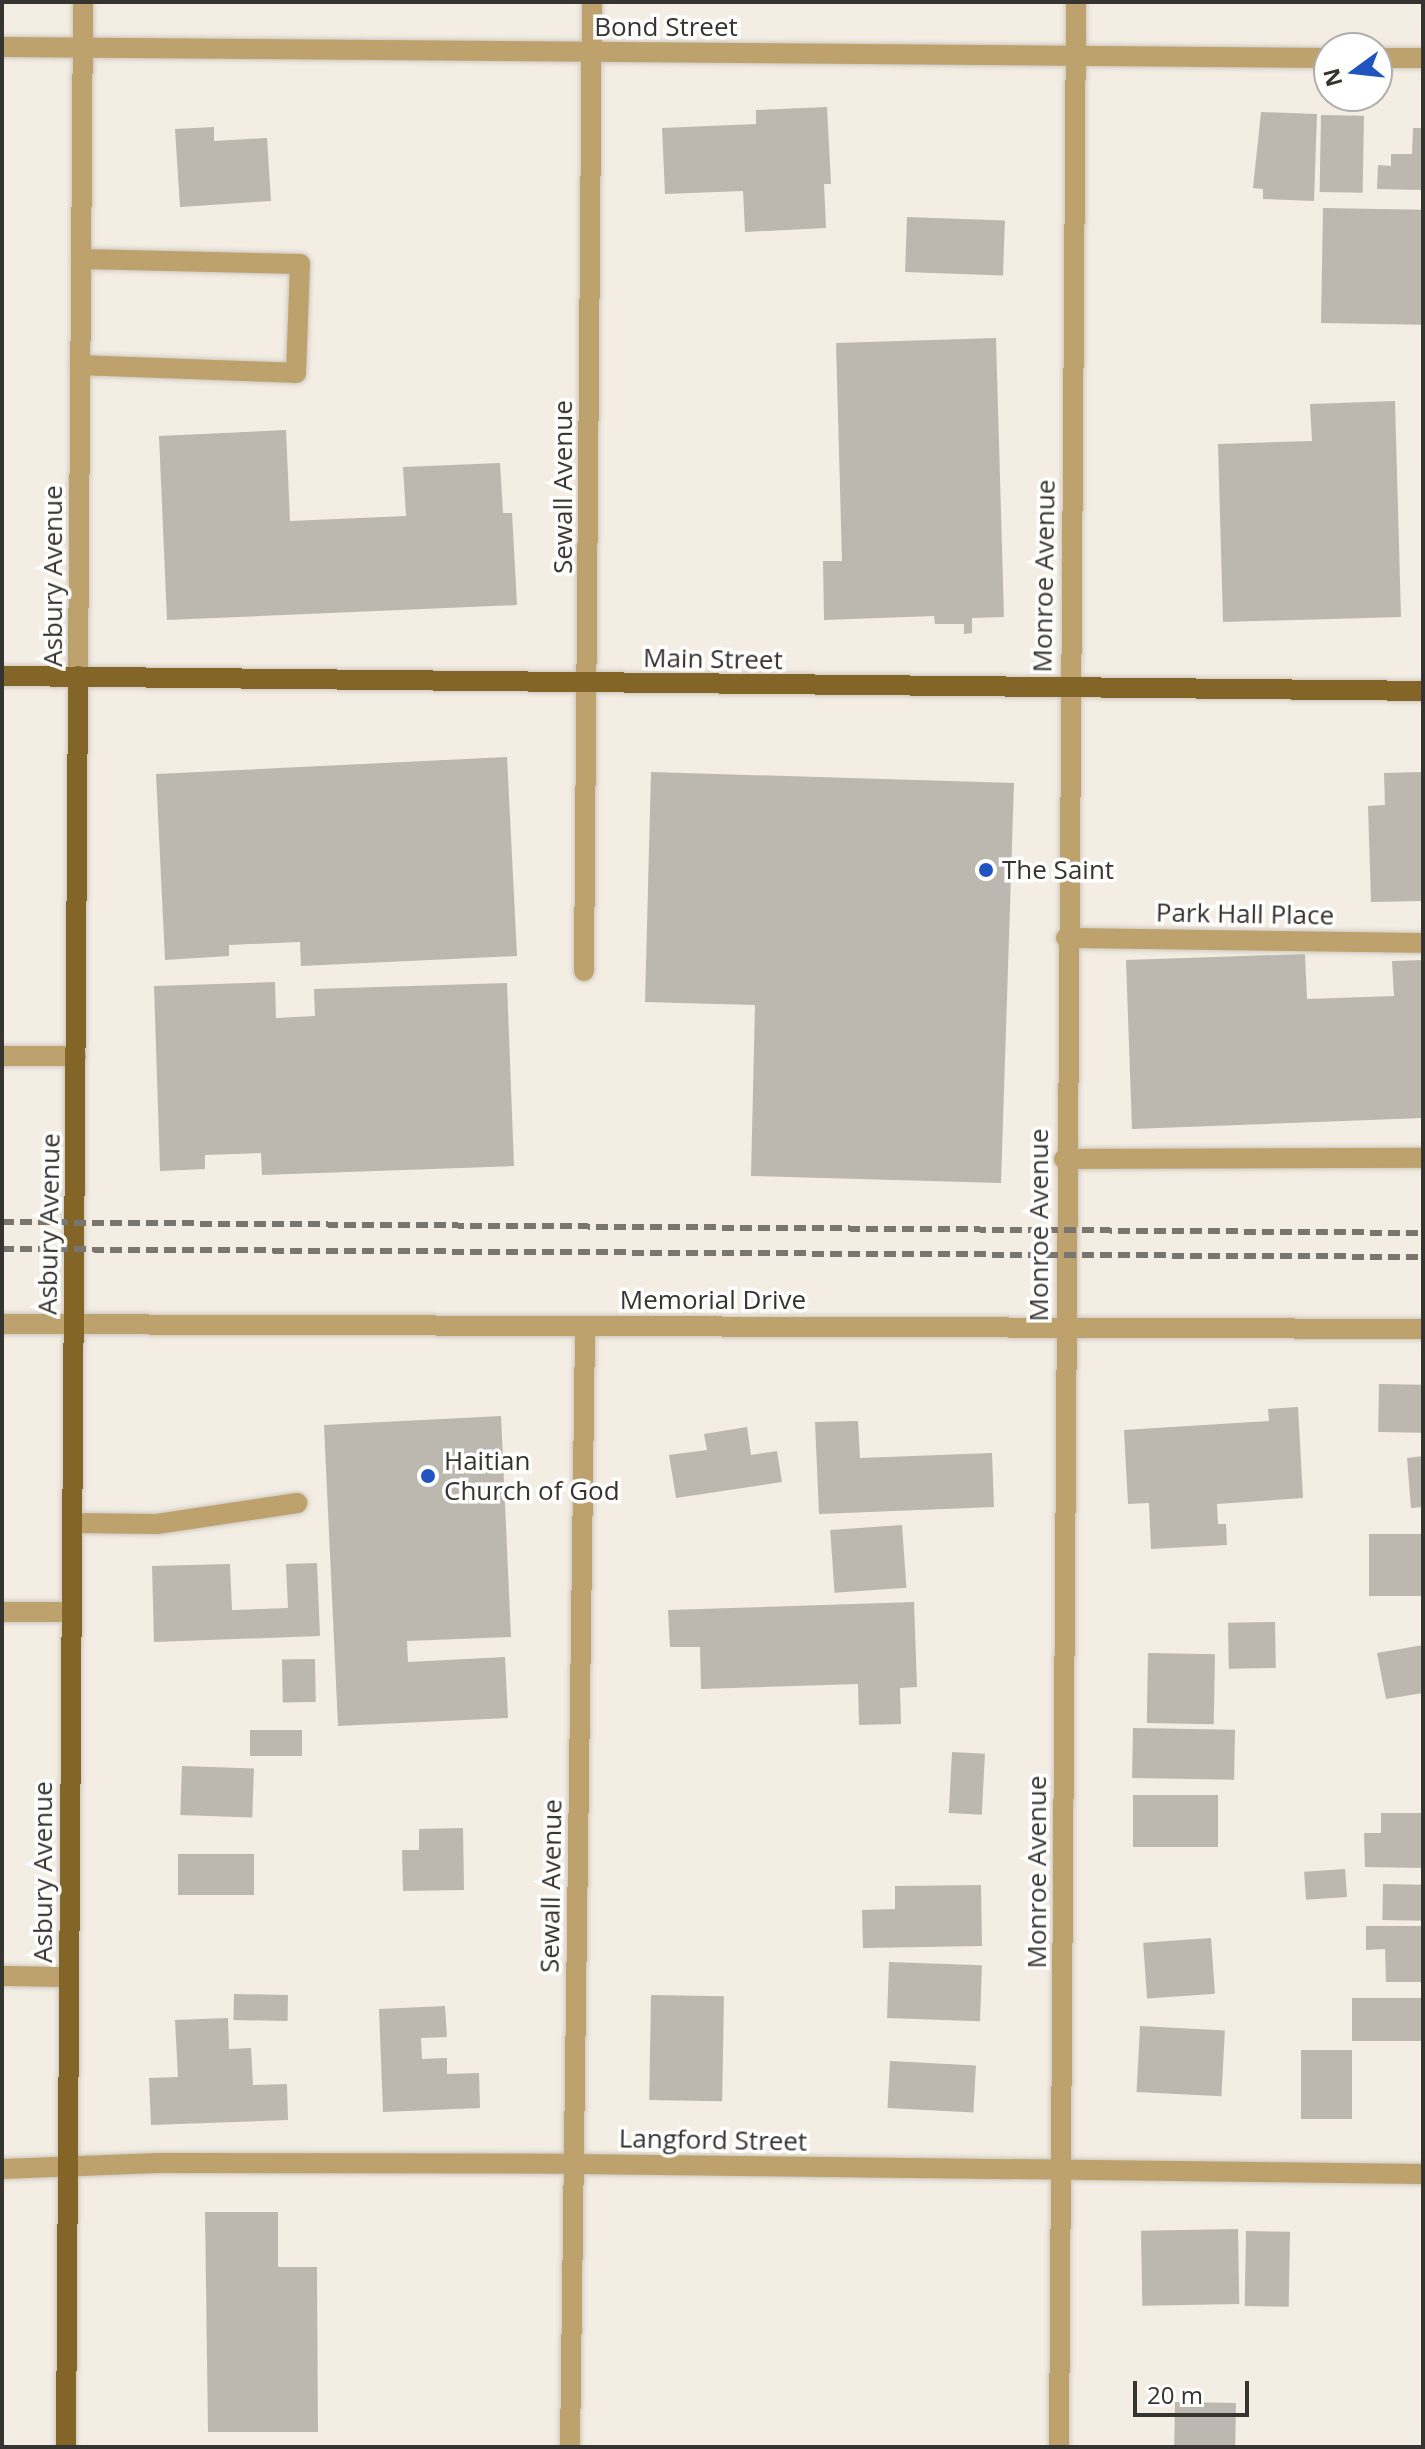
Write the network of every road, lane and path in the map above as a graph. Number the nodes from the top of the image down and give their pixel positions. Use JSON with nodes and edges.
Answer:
{"nodes":[{"id":1,"x":83,"y":2,"type":"edge"},
{"id":2,"x":592,"y":2,"type":"edge"},
{"id":3,"x":1076,"y":2,"type":"edge"},
{"id":4,"x":2,"y":47,"type":"edge"},
{"id":5,"x":83,"y":47,"type":"junction"},
{"id":6,"x":592,"y":52,"type":"junction"},
{"id":7,"x":1075,"y":56,"type":"junction"},
{"id":8,"x":1313,"y":58,"type":"edge"},
{"id":9,"x":1393,"y":58,"type":"edge"},
{"id":10,"x":1423,"y":58,"type":"edge"},
{"id":11,"x":81,"y":259,"type":"junction"},
{"id":12,"x":80,"y":365,"type":"junction"},
{"id":13,"x":2,"y":676,"type":"edge"},
{"id":14,"x":78,"y":676,"type":"junction"},
{"id":15,"x":588,"y":684,"type":"junction"},
{"id":16,"x":1069,"y":687,"type":"junction"},
{"id":17,"x":1423,"y":691,"type":"edge"},
{"id":18,"x":1066,"y":938,"type":"junction"},
{"id":19,"x":1423,"y":943,"type":"edge"},
{"id":20,"x":584,"y":971,"type":"dead end"},
{"id":21,"x":2,"y":1056,"type":"edge"},
{"id":22,"x":76,"y":1056,"type":"junction"},
{"id":23,"x":1423,"y":1158,"type":"edge"},
{"id":24,"x":1064,"y":1159,"type":"junction"},
{"id":25,"x":2,"y":1324,"type":"edge"},
{"id":26,"x":74,"y":1325,"type":"junction"},
{"id":27,"x":585,"y":1326,"type":"junction"},
{"id":28,"x":1065,"y":1328,"type":"junction"},
{"id":29,"x":1423,"y":1329,"type":"edge"},
{"id":30,"x":297,"y":1503,"type":"dead end"},
{"id":31,"x":72,"y":1523,"type":"junction"},
{"id":32,"x":2,"y":1612,"type":"edge"},
{"id":33,"x":71,"y":1612,"type":"junction"},
{"id":34,"x":2,"y":1976,"type":"edge"},
{"id":35,"x":68,"y":1977,"type":"junction"},
{"id":36,"x":574,"y":2164,"type":"junction"},
{"id":37,"x":66,"y":2166,"type":"junction"},
{"id":38,"x":2,"y":2169,"type":"edge"},
{"id":39,"x":1061,"y":2170,"type":"junction"},
{"id":40,"x":1423,"y":2174,"type":"edge"},
{"id":41,"x":66,"y":2447,"type":"edge"},
{"id":42,"x":570,"y":2447,"type":"edge"},
{"id":43,"x":1059,"y":2447,"type":"edge"}],
"edges":[{"from":1,"to":5,"type":"street","name":"Asbury Avenue"},
{"from":2,"to":6,"type":"street","name":"Sewall Avenue"},
{"from":3,"to":7,"type":"street","name":"Monroe Avenue"},
{"from":4,"to":5,"type":"street","name":"Bond Street"},
{"from":5,"to":6,"type":"street","name":"Bond Street"},
{"from":5,"to":11,"type":"street","name":"Asbury Avenue"},
{"from":6,"to":7,"type":"street","name":"Bond Street"},
{"from":6,"to":15,"type":"street","name":"Sewall Avenue"},
{"from":7,"to":8,"type":"street","name":"Bond Street"},
{"from":7,"to":16,"type":"street","name":"Monroe Avenue"},
{"from":9,"to":10,"type":"street"},
{"from":11,"to":12,"type":"street","name":"Asbury Avenue"},
{"from":11,"to":12,"type":"street"},
{"from":12,"to":14,"type":"street","name":"Asbury Avenue"},
{"from":13,"to":14,"type":"main road","name":"Main Street"},
{"from":14,"to":15,"type":"main road","name":"Main Street"},
{"from":14,"to":22,"type":"main road","name":"Asbury Avenue"},
{"from":15,"to":16,"type":"main road","name":"Main Street"},
{"from":15,"to":20,"type":"street","name":"Sewall Avenue"},
{"from":16,"to":17,"type":"main road","name":"Main Street"},
{"from":16,"to":18,"type":"street","name":"Monroe Avenue"},
{"from":18,"to":19,"type":"street","name":"Park Hall Place"},
{"from":18,"to":24,"type":"street","name":"Monroe Avenue"},
{"from":21,"to":22,"type":"street"},
{"from":22,"to":26,"type":"main road","name":"Asbury Avenue"},
{"from":23,"to":24,"type":"street"},
{"from":24,"to":28,"type":"street","name":"Monroe Avenue"},
{"from":25,"to":26,"type":"street","name":"Memorial Drive"},
{"from":26,"to":27,"type":"street","name":"Memorial Drive"},
{"from":26,"to":31,"type":"main road","name":"Asbury Avenue"},
{"from":27,"to":28,"type":"street","name":"Memorial Drive"},
{"from":27,"to":36,"type":"street","name":"Sewall Avenue"},
{"from":28,"to":29,"type":"street","name":"Memorial Drive"},
{"from":28,"to":39,"type":"street","name":"Monroe Avenue"},
{"from":30,"to":31,"type":"street"},
{"from":31,"to":33,"type":"main road","name":"Asbury Avenue"},
{"from":32,"to":33,"type":"street"},
{"from":33,"to":35,"type":"main road","name":"Asbury Avenue"},
{"from":34,"to":35,"type":"street"},
{"from":35,"to":37,"type":"main road","name":"Asbury Avenue"},
{"from":36,"to":37,"type":"street","name":"Langford Street"},
{"from":36,"to":39,"type":"street","name":"Langford Street"},
{"from":36,"to":42,"type":"street","name":"Sewall Avenue"},
{"from":37,"to":38,"type":"street","name":"Langford Street"},
{"from":37,"to":41,"type":"main road","name":"Asbury Avenue"},
{"from":39,"to":40,"type":"street","name":"Langford Street"},
{"from":39,"to":43,"type":"street","name":"Monroe Avenue"}]}
